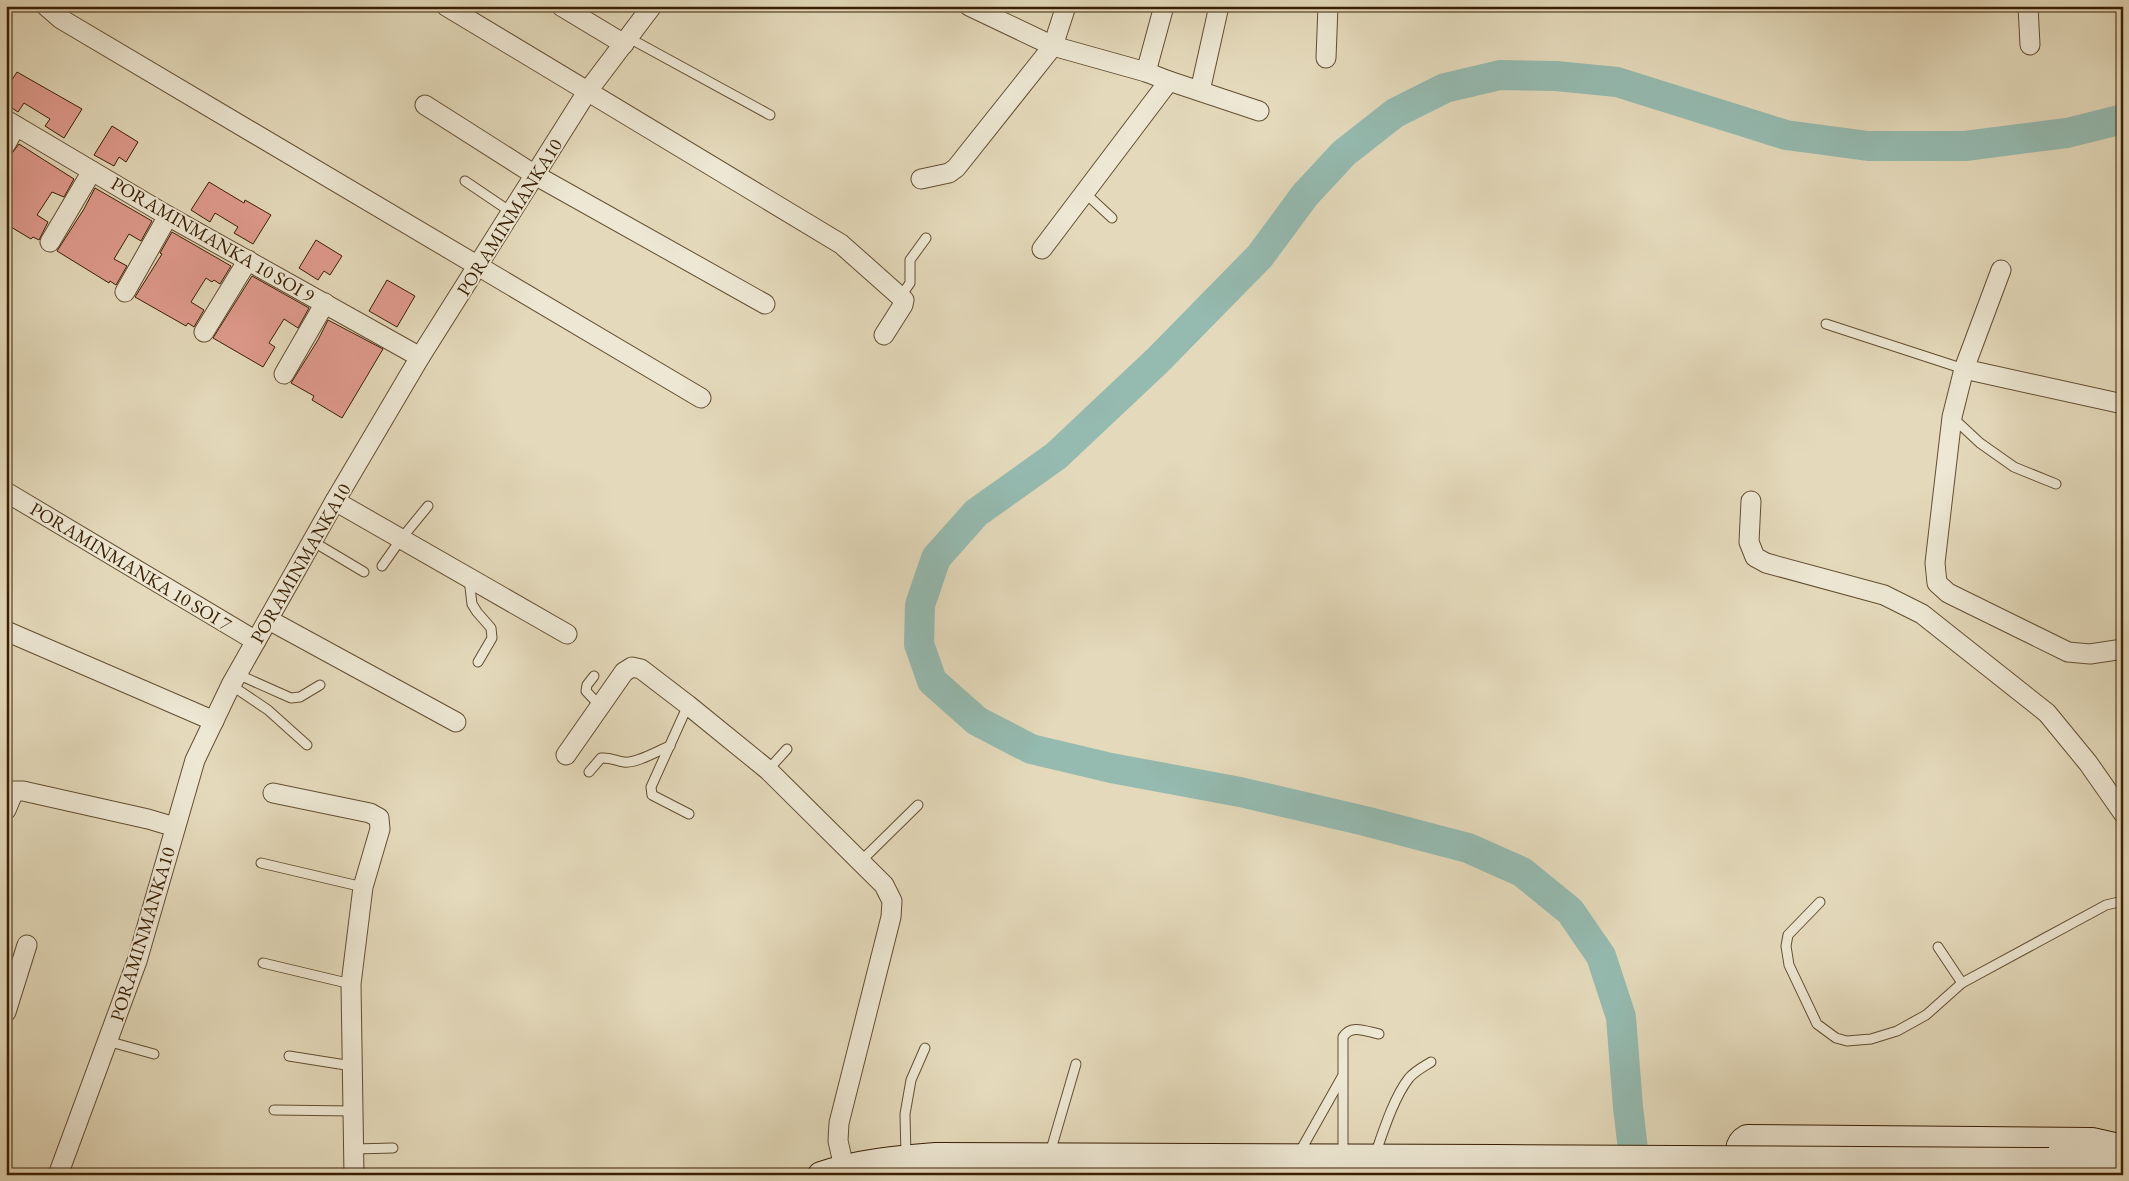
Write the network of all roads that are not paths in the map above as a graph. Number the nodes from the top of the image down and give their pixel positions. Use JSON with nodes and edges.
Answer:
{"nodes":[{"id":1,"x":46,"y":6,"type":"edge"},
{"id":2,"x":446,"y":6,"type":"edge"},
{"id":3,"x":561,"y":6,"type":"edge"},
{"id":4,"x":652,"y":6,"type":"edge"},
{"id":5,"x":969,"y":6,"type":"edge"},
{"id":6,"x":1066,"y":6,"type":"edge"},
{"id":7,"x":1164,"y":6,"type":"edge"},
{"id":8,"x":1219,"y":6,"type":"edge"},
{"id":9,"x":1328,"y":6,"type":"edge"},
{"id":10,"x":2028,"y":6,"type":"edge"},
{"id":11,"x":626,"y":41,"type":"junction"},
{"id":12,"x":2030,"y":45,"type":"dead end"},
{"id":13,"x":1053,"y":46,"type":"junction"},
{"id":14,"x":1326,"y":58,"type":"dead end"},
{"id":15,"x":1146,"y":72,"type":"junction"},
{"id":16,"x":1169,"y":82,"type":"junction"},
{"id":17,"x":1200,"y":91,"type":"junction"},
{"id":18,"x":587,"y":92,"type":"junction"},
{"id":19,"x":425,"y":105,"type":"dead end"},
{"id":20,"x":1259,"y":111,"type":"dead end"},
{"id":21,"x":770,"y":115,"type":"dead end"},
{"id":22,"x":11,"y":123,"type":"edge"},
{"id":23,"x":6,"y":144,"type":"edge"},
{"id":24,"x":92,"y":171,"type":"junction"},
{"id":25,"x":535,"y":174,"type":"junction"},
{"id":26,"x":921,"y":179,"type":"dead end"},
{"id":27,"x":465,"y":181,"type":"dead end"},
{"id":28,"x":1084,"y":192,"type":"junction"},
{"id":29,"x":511,"y":212,"type":"junction"},
{"id":30,"x":168,"y":216,"type":"junction"},
{"id":31,"x":1112,"y":218,"type":"dead end"},
{"id":32,"x":926,"y":238,"type":"dead end"},
{"id":33,"x":50,"y":242,"type":"dead end"},
{"id":34,"x":1042,"y":249,"type":"dead end"},
{"id":35,"x":248,"y":260,"type":"junction"},
{"id":36,"x":478,"y":265,"type":"junction"},
{"id":37,"x":2001,"y":270,"type":"dead end"},
{"id":38,"x":125,"y":292,"type":"dead end"},
{"id":39,"x":901,"y":296,"type":"junction"},
{"id":40,"x":325,"y":303,"type":"junction"},
{"id":41,"x":765,"y":304,"type":"dead end"},
{"id":42,"x":1826,"y":324,"type":"dead end"},
{"id":43,"x":204,"y":332,"type":"dead end"},
{"id":44,"x":884,"y":335,"type":"dead end"},
{"id":45,"x":420,"y":357,"type":"junction"},
{"id":46,"x":1964,"y":369,"type":"junction"},
{"id":47,"x":284,"y":374,"type":"dead end"},
{"id":48,"x":701,"y":398,"type":"dead end"},
{"id":49,"x":2123,"y":404,"type":"edge"},
{"id":50,"x":1952,"y":417,"type":"junction"},
{"id":51,"x":2056,"y":484,"type":"dead end"},
{"id":52,"x":6,"y":492,"type":"edge"},
{"id":53,"x":334,"y":501,"type":"junction"},
{"id":54,"x":1751,"y":501,"type":"dead end"},
{"id":55,"x":428,"y":506,"type":"dead end"},
{"id":56,"x":401,"y":539,"type":"junction"},
{"id":57,"x":312,"y":541,"type":"junction"},
{"id":58,"x":382,"y":566,"type":"dead end"},
{"id":59,"x":364,"y":572,"type":"dead end"},
{"id":60,"x":469,"y":578,"type":"junction"},
{"id":61,"x":269,"y":620,"type":"junction"},
{"id":62,"x":6,"y":631,"type":"edge"},
{"id":63,"x":567,"y":634,"type":"dead end"},
{"id":64,"x":256,"y":641,"type":"junction"},
{"id":65,"x":2123,"y":649,"type":"edge"},
{"id":66,"x":478,"y":662,"type":"dead end"},
{"id":67,"x":594,"y":676,"type":"dead end"},
{"id":68,"x":234,"y":679,"type":"junction"},
{"id":69,"x":320,"y":685,"type":"dead end"},
{"id":70,"x":688,"y":704,"type":"junction"},
{"id":71,"x":600,"y":706,"type":"junction"},
{"id":72,"x":214,"y":721,"type":"junction"},
{"id":73,"x":456,"y":722,"type":"dead end"},
{"id":74,"x":307,"y":745,"type":"dead end"},
{"id":75,"x":670,"y":746,"type":"junction"},
{"id":76,"x":788,"y":748,"type":"dead end"},
{"id":77,"x":566,"y":755,"type":"dead end"},
{"id":78,"x":768,"y":770,"type":"junction"},
{"id":79,"x":589,"y":772,"type":"dead end"},
{"id":80,"x":273,"y":793,"type":"dead end"},
{"id":81,"x":918,"y":805,"type":"dead end"},
{"id":82,"x":6,"y":810,"type":"edge"},
{"id":83,"x":689,"y":814,"type":"dead end"},
{"id":84,"x":2123,"y":814,"type":"edge"},
{"id":85,"x":175,"y":827,"type":"junction"},
{"id":86,"x":860,"y":862,"type":"junction"},
{"id":87,"x":261,"y":863,"type":"dead end"},
{"id":88,"x":363,"y":887,"type":"junction"},
{"id":89,"x":2123,"y":901,"type":"edge"},
{"id":90,"x":1820,"y":902,"type":"dead end"},
{"id":91,"x":27,"y":946,"type":"dead end"},
{"id":92,"x":1938,"y":947,"type":"dead end"},
{"id":93,"x":263,"y":963,"type":"dead end"},
{"id":94,"x":1962,"y":982,"type":"junction"},
{"id":95,"x":351,"y":984,"type":"junction"},
{"id":96,"x":6,"y":1012,"type":"edge"},
{"id":97,"x":1379,"y":1034,"type":"dead end"},
{"id":98,"x":107,"y":1042,"type":"junction"},
{"id":99,"x":925,"y":1048,"type":"dead end"},
{"id":100,"x":154,"y":1054,"type":"dead end"},
{"id":101,"x":289,"y":1056,"type":"dead end"},
{"id":102,"x":1431,"y":1062,"type":"dead end"},
{"id":103,"x":1076,"y":1064,"type":"dead end"},
{"id":104,"x":352,"y":1066,"type":"junction"},
{"id":105,"x":1343,"y":1074,"type":"junction"},
{"id":106,"x":274,"y":1110,"type":"dead end"},
{"id":107,"x":353,"y":1111,"type":"junction"},
{"id":108,"x":393,"y":1148,"type":"dead end"},
{"id":109,"x":2123,"y":1148,"type":"edge"},
{"id":110,"x":354,"y":1149,"type":"junction"},
{"id":111,"x":1049,"y":1156,"type":"junction"},
{"id":112,"x":1296,"y":1157,"type":"junction"},
{"id":113,"x":1342,"y":1157,"type":"junction"},
{"id":114,"x":1374,"y":1157,"type":"junction"},
{"id":115,"x":906,"y":1158,"type":"junction"},
{"id":116,"x":2123,"y":1162,"type":"edge"},
{"id":117,"x":832,"y":1171,"type":"edge"},
{"id":118,"x":58,"y":1175,"type":"edge"},
{"id":119,"x":354,"y":1175,"type":"edge"},
{"id":120,"x":1740,"y":1175,"type":"edge"}],
"edges":[{"from":1,"to":36,"type":"street"},
{"from":2,"to":18,"type":"street"},
{"from":3,"to":11,"type":"street"},
{"from":4,"to":11,"type":"street","name":"PORAMINMANKA10"},
{"from":5,"to":13,"type":"street"},
{"from":6,"to":13,"type":"street"},
{"from":7,"to":15,"type":"street"},
{"from":8,"to":17,"type":"street"},
{"from":9,"to":14,"type":"street"},
{"from":10,"to":12,"type":"street"},
{"from":11,"to":18,"type":"street","name":"PORAMINMANKA10"},
{"from":11,"to":21,"type":"lane"},
{"from":13,"to":15,"type":"street"},
{"from":13,"to":26,"type":"street"},
{"from":15,"to":16,"type":"street"},
{"from":16,"to":17,"type":"street"},
{"from":16,"to":28,"type":"street"},
{"from":17,"to":20,"type":"street"},
{"from":18,"to":25,"type":"street","name":"PORAMINMANKA10"},
{"from":18,"to":39,"type":"street"},
{"from":19,"to":25,"type":"street"},
{"from":22,"to":23,"type":"street"},
{"from":22,"to":24,"type":"street","name":"PORAMINMANKA 10 SOI 9"},
{"from":24,"to":30,"type":"street","name":"PORAMINMANKA 10 SOI 9"},
{"from":24,"to":33,"type":"street"},
{"from":25,"to":29,"type":"street","name":"PORAMINMANKA10"},
{"from":25,"to":41,"type":"street"},
{"from":27,"to":29,"type":"lane"},
{"from":28,"to":31,"type":"lane"},
{"from":28,"to":34,"type":"street"},
{"from":29,"to":36,"type":"street","name":"PORAMINMANKA10"},
{"from":30,"to":35,"type":"street","name":"PORAMINMANKA 10 SOI 9"},
{"from":30,"to":38,"type":"street"},
{"from":32,"to":39,"type":"lane"},
{"from":35,"to":40,"type":"street","name":"PORAMINMANKA 10 SOI 9"},
{"from":35,"to":43,"type":"street"},
{"from":36,"to":45,"type":"street","name":"PORAMINMANKA10"},
{"from":36,"to":48,"type":"street"},
{"from":37,"to":46,"type":"street"},
{"from":39,"to":44,"type":"street"},
{"from":40,"to":45,"type":"street","name":"PORAMINMANKA 10 SOI 9"},
{"from":40,"to":47,"type":"street"},
{"from":42,"to":46,"type":"lane"},
{"from":45,"to":53,"type":"street","name":"PORAMINMANKA10"},
{"from":46,"to":49,"type":"street"},
{"from":46,"to":50,"type":"street"},
{"from":50,"to":51,"type":"lane"},
{"from":50,"to":65,"type":"street"},
{"from":52,"to":64,"type":"street","name":"PORAMINMANKA 10 SOI 7"},
{"from":53,"to":56,"type":"street"},
{"from":53,"to":57,"type":"street","name":"PORAMINMANKA10"},
{"from":54,"to":84,"type":"street"},
{"from":55,"to":56,"type":"lane"},
{"from":56,"to":58,"type":"lane"},
{"from":56,"to":60,"type":"street"},
{"from":57,"to":59,"type":"lane"},
{"from":57,"to":61,"type":"street","name":"PORAMINMANKA10"},
{"from":60,"to":63,"type":"street"},
{"from":60,"to":66,"type":"lane"},
{"from":61,"to":64,"type":"street","name":"PORAMINMANKA10"},
{"from":61,"to":73,"type":"street"},
{"from":62,"to":72,"type":"street"},
{"from":64,"to":68,"type":"street","name":"PORAMINMANKA10"},
{"from":67,"to":71,"type":"lane"},
{"from":68,"to":69,"type":"lane"},
{"from":68,"to":72,"type":"street","name":"PORAMINMANKA10"},
{"from":68,"to":74,"type":"lane"},
{"from":70,"to":71,"type":"street"},
{"from":70,"to":75,"type":"lane"},
{"from":70,"to":78,"type":"street"},
{"from":71,"to":77,"type":"street"},
{"from":72,"to":85,"type":"street","name":"PORAMINMANKA10"},
{"from":75,"to":79,"type":"lane"},
{"from":75,"to":83,"type":"lane"},
{"from":76,"to":78,"type":"lane"},
{"from":78,"to":86,"type":"street"},
{"from":80,"to":88,"type":"street"},
{"from":81,"to":86,"type":"lane"},
{"from":82,"to":85,"type":"street"},
{"from":85,"to":98,"type":"street","name":"PORAMINMANKA10"},
{"from":86,"to":117,"type":"street"},
{"from":87,"to":88,"type":"lane"},
{"from":88,"to":95,"type":"street"},
{"from":89,"to":94,"type":"lane"},
{"from":90,"to":94,"type":"lane"},
{"from":91,"to":96,"type":"street"},
{"from":92,"to":94,"type":"lane"},
{"from":93,"to":95,"type":"lane"},
{"from":95,"to":104,"type":"street"},
{"from":97,"to":105,"type":"lane"},
{"from":98,"to":100,"type":"lane"},
{"from":98,"to":118,"type":"street","name":"PORAMINMANKA10"},
{"from":99,"to":115,"type":"lane"},
{"from":101,"to":104,"type":"lane"},
{"from":102,"to":114,"type":"lane"},
{"from":103,"to":111,"type":"lane"},
{"from":104,"to":107,"type":"street"},
{"from":105,"to":112,"type":"lane"},
{"from":105,"to":113,"type":"lane"},
{"from":106,"to":107,"type":"lane"},
{"from":107,"to":110,"type":"street"},
{"from":108,"to":110,"type":"lane"},
{"from":109,"to":120,"type":"main road"},
{"from":110,"to":119,"type":"street"},
{"from":111,"to":112,"type":"main road"},
{"from":111,"to":115,"type":"main road"},
{"from":112,"to":113,"type":"main road"},
{"from":113,"to":114,"type":"main road"},
{"from":114,"to":116,"type":"main road","bridge":true},
{"from":115,"to":117,"type":"main road"}]}
